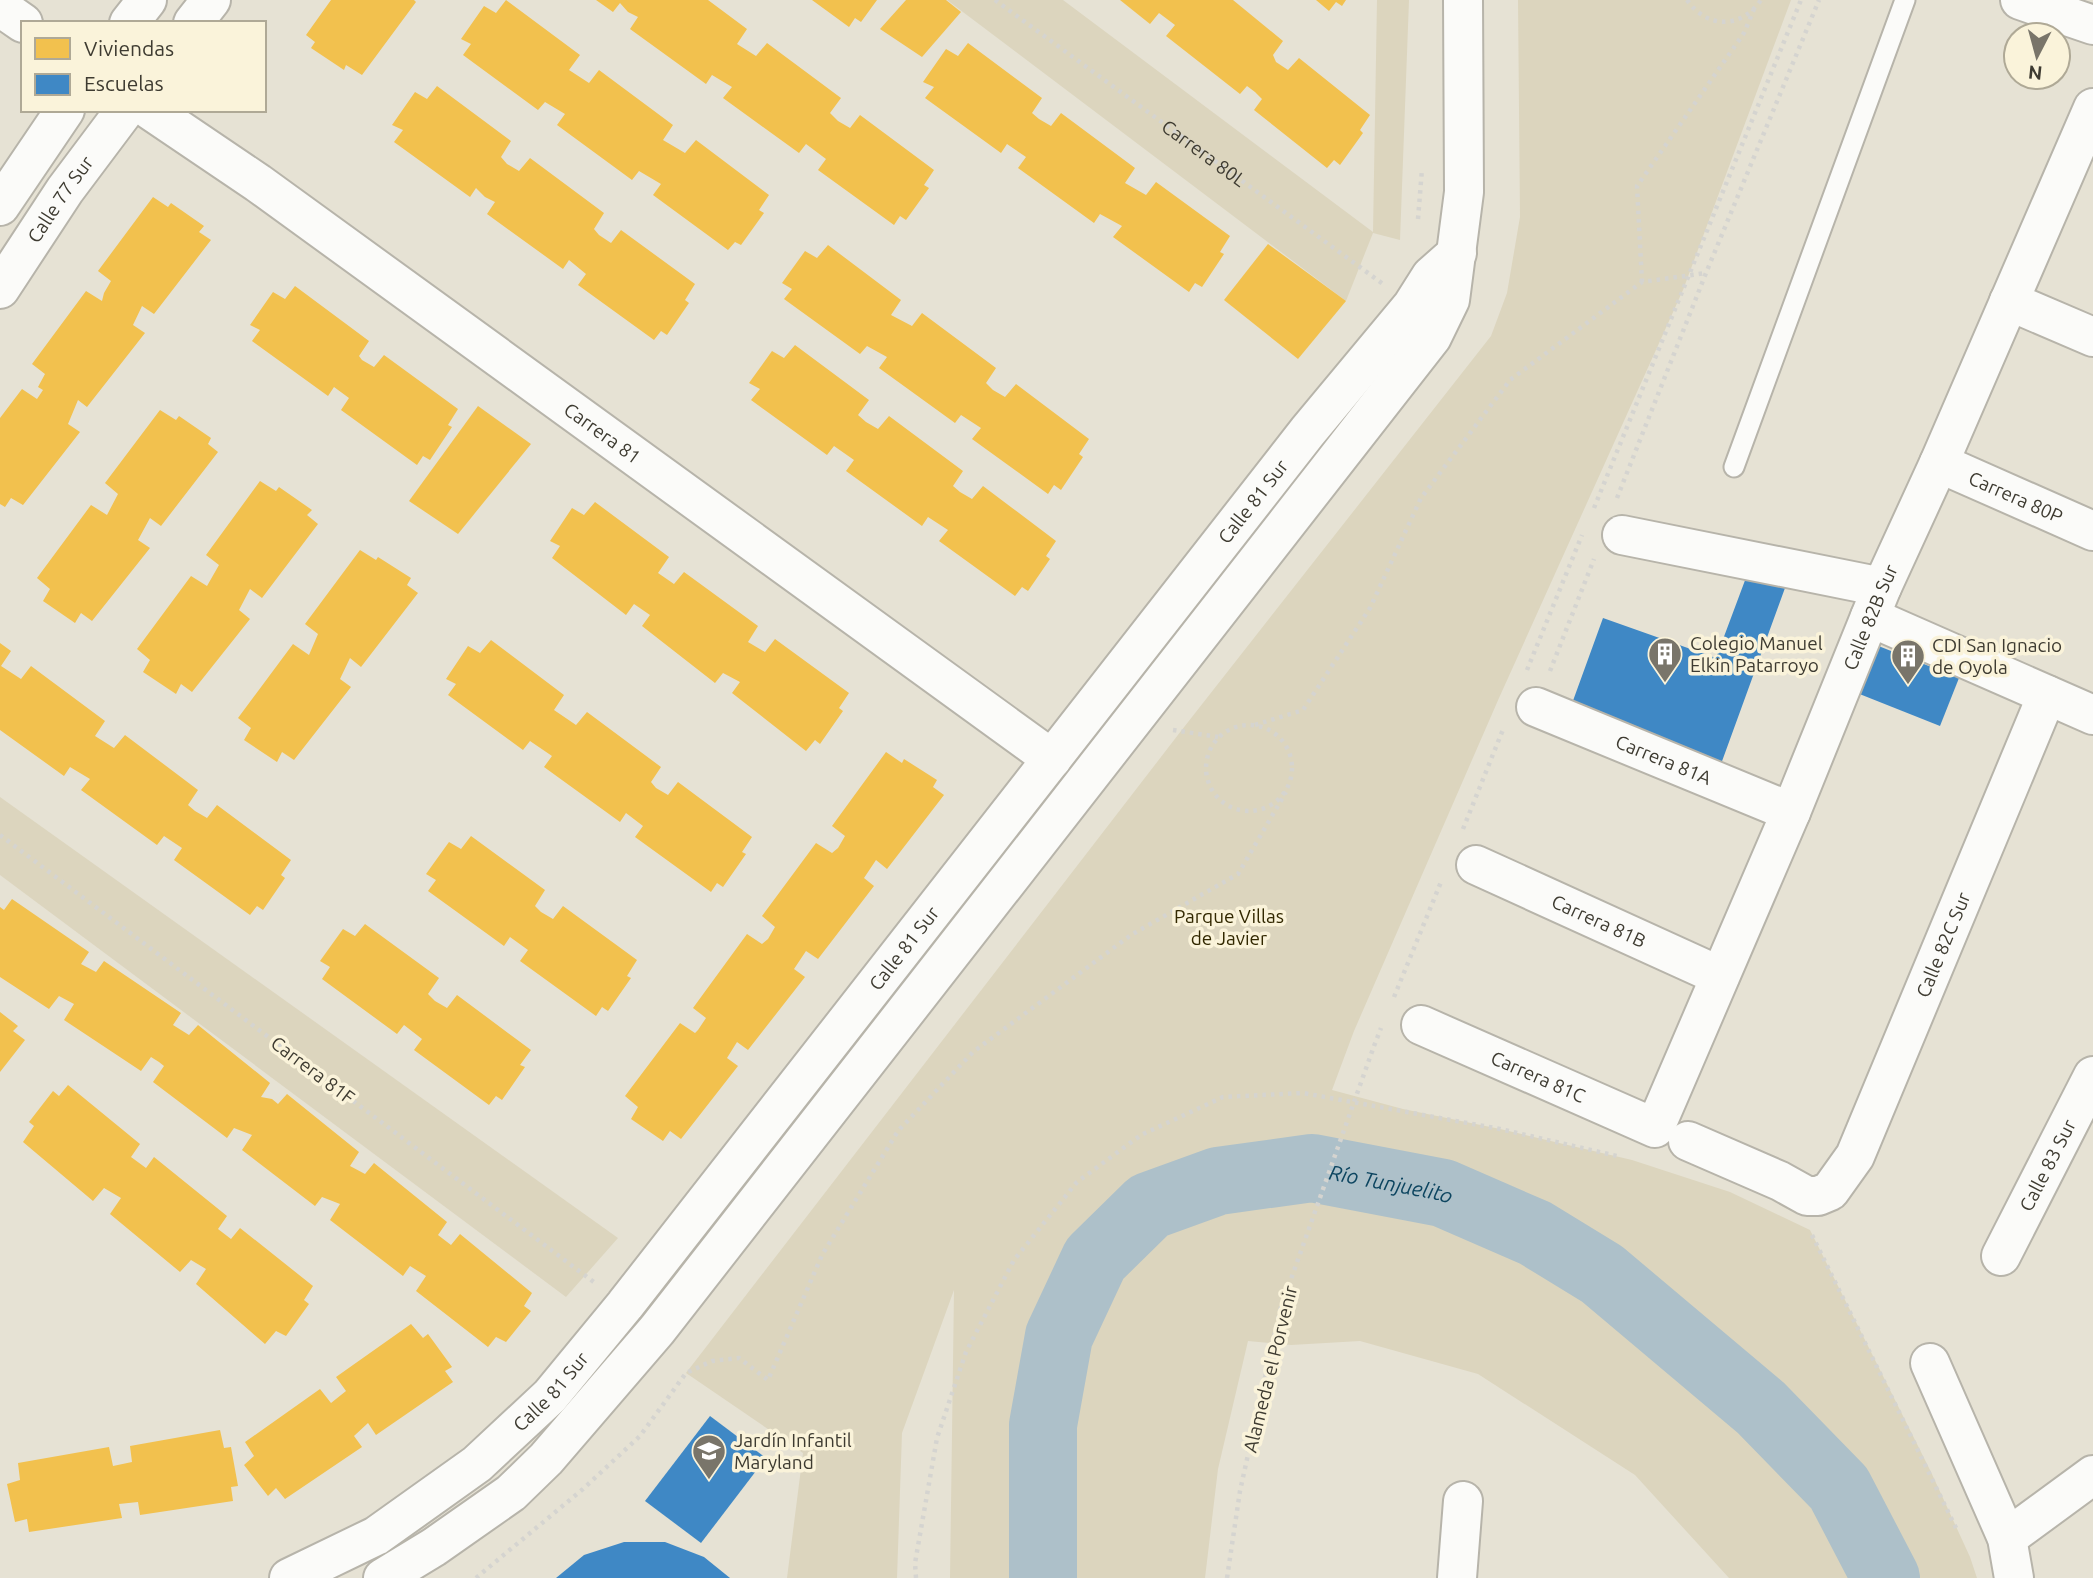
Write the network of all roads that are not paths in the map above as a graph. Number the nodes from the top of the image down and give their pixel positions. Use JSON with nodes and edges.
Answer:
{"nodes":[{"id":1,"x":147,"y":0,"type":"edge"},
{"id":2,"x":211,"y":0,"type":"edge"},
{"id":3,"x":1463,"y":0,"type":"edge"},
{"id":4,"x":1905,"y":0,"type":"edge"},
{"id":5,"x":2020,"y":0,"type":"edge"},
{"id":6,"x":0,"y":7,"type":"edge"},
{"id":7,"x":131,"y":21,"type":"edge"},
{"id":8,"x":195,"y":21,"type":"edge"},
{"id":9,"x":21,"y":22,"type":"edge"},
{"id":10,"x":2093,"y":25,"type":"edge"},
{"id":11,"x":2093,"y":108,"type":"edge"},
{"id":12,"x":64,"y":112,"type":"edge"},
{"id":13,"x":124,"y":112,"type":"edge"},
{"id":14,"x":153,"y":112,"type":"edge"},
{"id":15,"x":2085,"y":147,"type":"edge"},
{"id":16,"x":0,"y":206,"type":"edge"},
{"id":17,"x":1457,"y":253,"type":"junction"},
{"id":18,"x":0,"y":289,"type":"edge"},
{"id":19,"x":2008,"y":301,"type":"junction"},
{"id":20,"x":2093,"y":337,"type":"edge"},
{"id":21,"x":1939,"y":463,"type":"junction"},
{"id":22,"x":1734,"y":467,"type":"dead end"},
{"id":23,"x":2093,"y":531,"type":"edge"},
{"id":24,"x":1610,"y":532,"type":"road end"},
{"id":25,"x":1876,"y":602,"type":"junction"},
{"id":26,"x":2047,"y":695,"type":"junction"},
{"id":27,"x":1536,"y":707,"type":"road end"},
{"id":28,"x":2093,"y":715,"type":"edge"},
{"id":29,"x":1052,"y":759,"type":"junction"},
{"id":30,"x":1791,"y":812,"type":"junction"},
{"id":31,"x":1476,"y":865,"type":"dead end"},
{"id":32,"x":1720,"y":976,"type":"junction"},
{"id":33,"x":1421,"y":1025,"type":"dead end"},
{"id":34,"x":2093,"y":1076,"type":"edge"},
{"id":35,"x":1671,"y":1135,"type":"junction"},
{"id":36,"x":1830,"y":1191,"type":"joint"},
{"id":37,"x":2001,"y":1256,"type":"dead end"},
{"id":38,"x":1930,"y":1363,"type":"dead end"},
{"id":39,"x":2093,"y":1475,"type":"edge"},
{"id":40,"x":1463,"y":1501,"type":"dead end"},
{"id":41,"x":2007,"y":1538,"type":"junction"},
{"id":42,"x":289,"y":1578,"type":"edge"},
{"id":43,"x":383,"y":1578,"type":"edge"},
{"id":44,"x":1457,"y":1578,"type":"edge"},
{"id":45,"x":2014,"y":1578,"type":"edge"}],
"edges":[{"from":1,"to":7,"type":"street"},
{"from":2,"to":8,"type":"street"},
{"from":3,"to":17,"type":"street","name":"Calle 81 Sur"},
{"from":4,"to":22,"type":"lane"},
{"from":5,"to":10,"type":"street"},
{"from":6,"to":9,"type":"street"},
{"from":11,"to":15,"type":"street","name":"Calle 82B Sur"},
{"from":12,"to":16,"type":"street"},
{"from":13,"to":18,"type":"street","name":"Calle 77 Sur"},
{"from":14,"to":29,"type":"street","name":"Carrera 81"},
{"from":15,"to":19,"type":"street","name":"Calle 82B Sur"},
{"from":17,"to":29,"type":"street","name":"Calle 81 Sur"},
{"from":17,"to":43,"type":"street","name":"Calle 81 Sur"},
{"from":19,"to":20,"type":"street"},
{"from":19,"to":21,"type":"street","name":"Calle 82B Sur"},
{"from":21,"to":23,"type":"street","name":"Carrera 80P"},
{"from":21,"to":25,"type":"street","name":"Calle 82B Sur"},
{"from":24,"to":25,"type":"street"},
{"from":25,"to":26,"type":"street"},
{"from":25,"to":30,"type":"street","name":"Calle 82B Sur"},
{"from":26,"to":28,"type":"street"},
{"from":26,"to":36,"type":"street","name":"Calle 82C Sur"},
{"from":27,"to":30,"type":"street","name":"Carrera 81A"},
{"from":29,"to":42,"type":"street","name":"Calle 81 Sur"},
{"from":30,"to":32,"type":"street","name":"Calle 82B Sur"},
{"from":31,"to":32,"type":"street","name":"Carrera 81B"},
{"from":32,"to":35,"type":"street","name":"Calle 82B Sur"},
{"from":33,"to":35,"type":"street","name":"Carrera 81C"},
{"from":34,"to":37,"type":"street","name":"Calle 83 Sur"},
{"from":35,"to":36,"type":"street","name":"Carrera 81C"},
{"from":38,"to":41,"type":"street"},
{"from":39,"to":41,"type":"street"},
{"from":40,"to":44,"type":"street"},
{"from":41,"to":45,"type":"street"}]}
